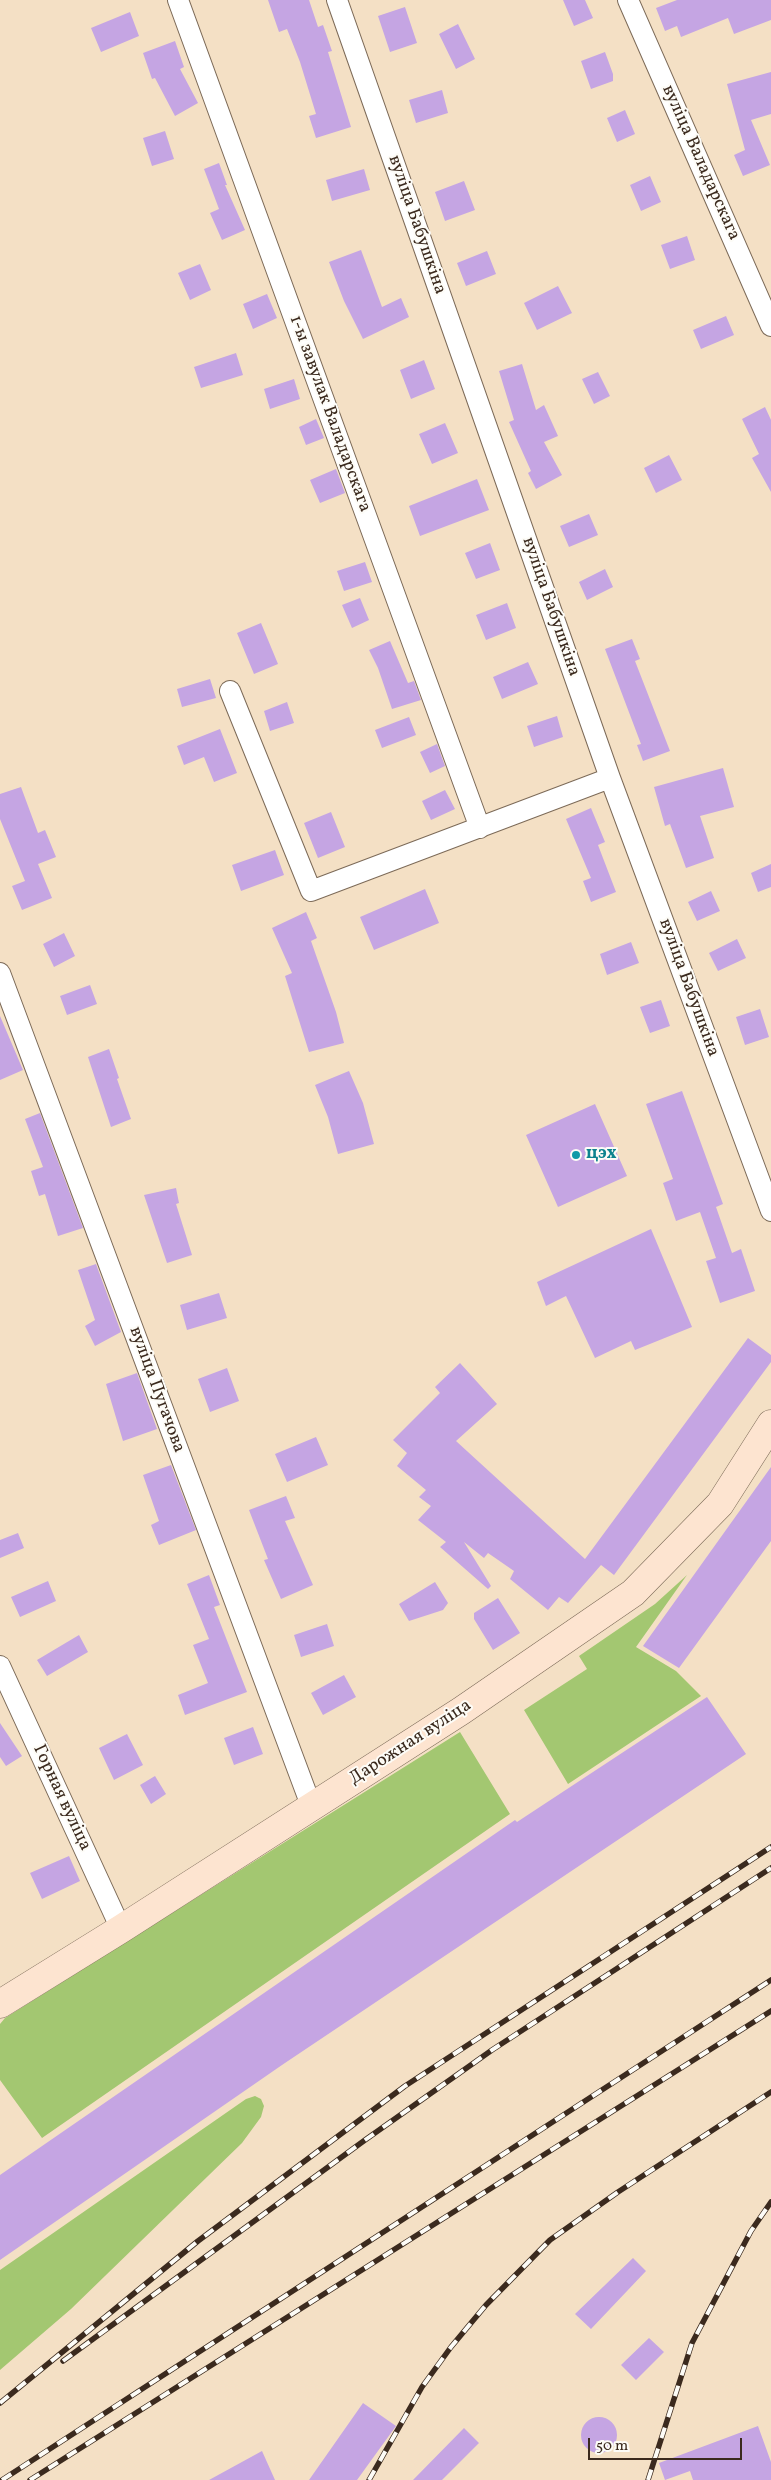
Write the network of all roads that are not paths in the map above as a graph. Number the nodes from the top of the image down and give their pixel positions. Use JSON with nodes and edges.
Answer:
{"nodes":[{"id":1,"x":178,"y":0,"type":"edge"},
{"id":2,"x":337,"y":0,"type":"edge"},
{"id":3,"x":628,"y":0,"type":"edge"},
{"id":4,"x":771,"y":326,"type":"edge"},
{"id":5,"x":230,"y":691,"type":"dead end"},
{"id":6,"x":610,"y":778,"type":"junction"},
{"id":7,"x":480,"y":828,"type":"junction"},
{"id":8,"x":0,"y":973,"type":"edge"},
{"id":9,"x":771,"y":1211,"type":"edge"},
{"id":10,"x":771,"y":1424,"type":"edge"},
{"id":11,"x":0,"y":1666,"type":"edge"},
{"id":12,"x":312,"y":1808,"type":"junction"},
{"id":13,"x":121,"y":1929,"type":"junction"},
{"id":14,"x":0,"y":2004,"type":"edge"}],
"edges":[{"from":1,"to":7,"type":"street","name":"1-ы завулак Валадарскага"},
{"from":2,"to":6,"type":"street","name":"вуліца Бабушкіна"},
{"from":3,"to":4,"type":"street","name":"вуліца Валадарскага"},
{"from":5,"to":7,"type":"street"},
{"from":6,"to":7,"type":"street"},
{"from":6,"to":9,"type":"street","name":"вуліца Бабушкіна"},
{"from":8,"to":12,"type":"street","name":"вуліца Пугачова"},
{"from":10,"to":12,"type":"street","name":"Дарожная вуліца"},
{"from":11,"to":13,"type":"street","name":"Горная вуліца"},
{"from":12,"to":13,"type":"street","name":"Дарожная вуліца"},
{"from":13,"to":14,"type":"street","name":"Дарожная вуліца"}]}
